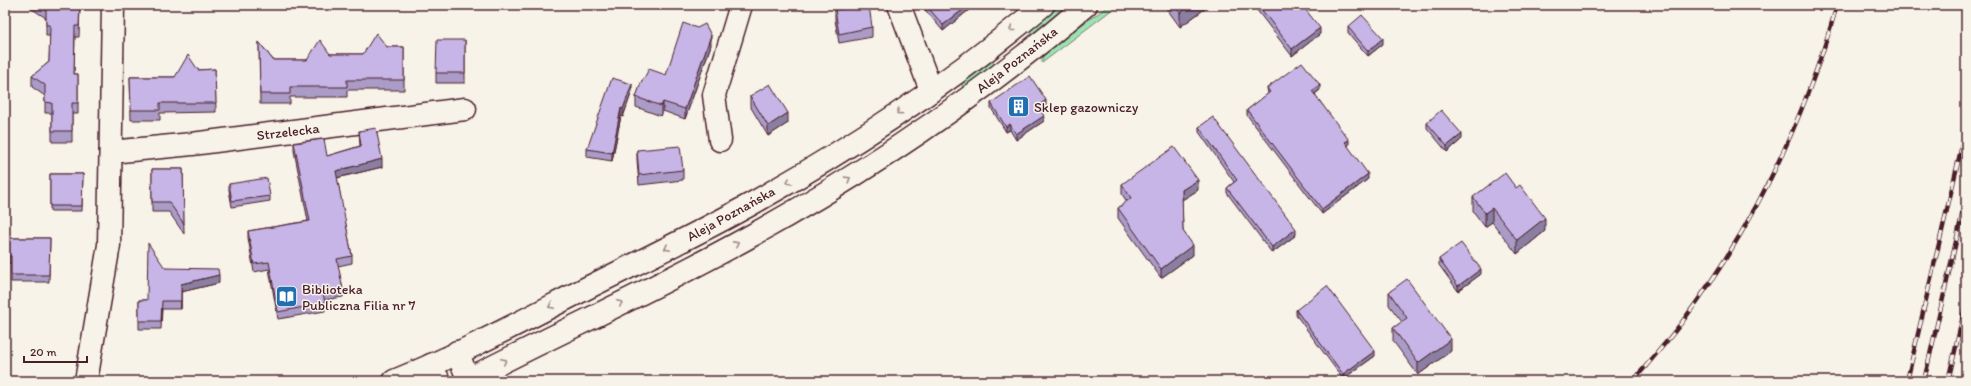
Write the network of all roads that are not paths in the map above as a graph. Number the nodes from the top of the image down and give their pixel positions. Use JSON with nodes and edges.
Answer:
{"nodes":[{"id":1,"x":113,"y":5,"type":"edge"},
{"id":2,"x":741,"y":5,"type":"edge"},
{"id":3,"x":899,"y":5,"type":"edge"},
{"id":4,"x":1043,"y":5,"type":"edge"},
{"id":5,"x":1086,"y":5,"type":"edge"},
{"id":6,"x":931,"y":90,"type":"junction"},
{"id":7,"x":465,"y":109,"type":"dead end"},
{"id":8,"x":943,"y":117,"type":"junction"},
{"id":9,"x":720,"y":140,"type":"dead end"},
{"id":10,"x":111,"y":152,"type":"junction"},
{"id":11,"x":457,"y":352,"type":"junction"},
{"id":12,"x":435,"y":373,"type":"edge"},
{"id":13,"x":468,"y":380,"type":"edge"},
{"id":14,"x":86,"y":381,"type":"edge"},
{"id":15,"x":394,"y":381,"type":"edge"}],
"edges":[{"from":1,"to":10,"type":"main road"},
{"from":2,"to":9,"type":"main road"},
{"from":3,"to":6,"type":"main road"},
{"from":4,"to":6,"type":"main road","name":"Aleja Poznańska","one_way":true},
{"from":5,"to":8,"type":"main road","name":"Aleja Poznańska"},
{"from":6,"to":8,"type":"main road"},
{"from":6,"to":11,"type":"main road","name":"Aleja Poznańska","one_way":true},
{"from":7,"to":10,"type":"main road","name":"Strzelecka"},
{"from":13,"to":8,"type":"main road","name":"Aleja Poznańska","one_way":true},
{"from":10,"to":14,"type":"main road"},
{"from":11,"to":12,"type":"main road","name":"Aleja Poznańska"},
{"from":11,"to":13,"type":"main road"},
{"from":12,"to":15,"type":"main road","name":"Aleja Poznańska"}]}
